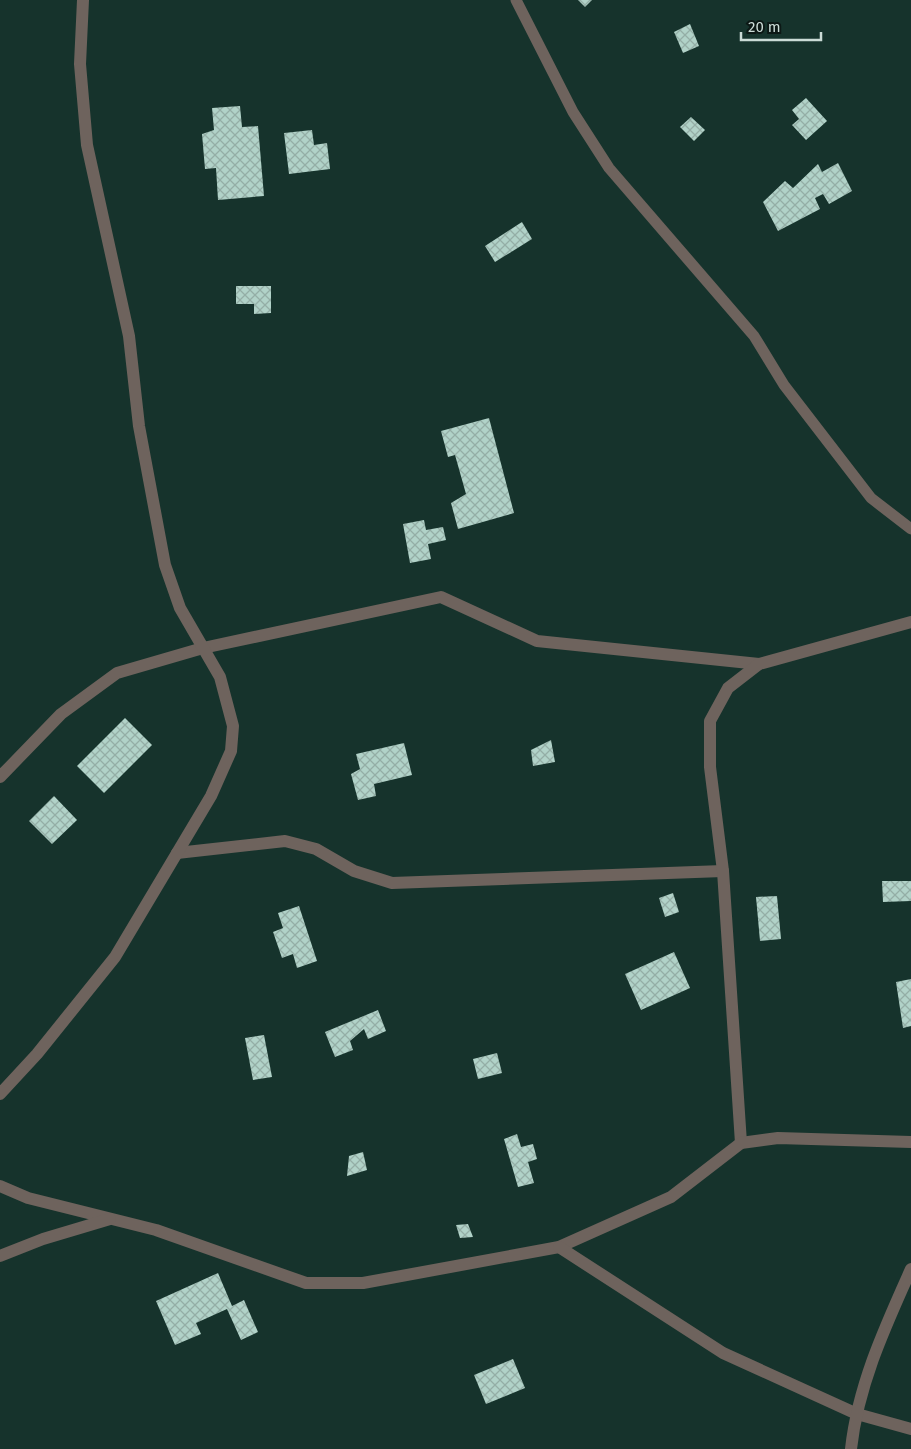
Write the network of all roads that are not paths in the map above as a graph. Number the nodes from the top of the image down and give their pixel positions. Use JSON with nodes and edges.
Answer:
{"nodes":[{"id":1,"x":84,"y":0,"type":"edge"},
{"id":2,"x":516,"y":0,"type":"edge"},
{"id":3,"x":911,"y":529,"type":"edge"},
{"id":4,"x":911,"y":622,"type":"edge"},
{"id":5,"x":203,"y":648,"type":"junction"},
{"id":6,"x":759,"y":664,"type":"junction"},
{"id":7,"x":0,"y":777,"type":"edge"},
{"id":8,"x":177,"y":854,"type":"junction"},
{"id":9,"x":723,"y":871,"type":"junction"},
{"id":10,"x":0,"y":1094,"type":"edge"},
{"id":11,"x":911,"y":1142,"type":"edge"},
{"id":12,"x":741,"y":1143,"type":"junction"},
{"id":13,"x":0,"y":1186,"type":"edge"},
{"id":14,"x":110,"y":1219,"type":"junction"},
{"id":15,"x":559,"y":1247,"type":"junction"},
{"id":16,"x":0,"y":1256,"type":"edge"},
{"id":17,"x":911,"y":1269,"type":"edge"},
{"id":18,"x":857,"y":1414,"type":"junction"},
{"id":19,"x":911,"y":1428,"type":"edge"},
{"id":20,"x":851,"y":1449,"type":"edge"}],
"edges":[{"from":1,"to":5,"type":"street"},
{"from":2,"to":3,"type":"lane"},
{"from":4,"to":6,"type":"street"},
{"from":5,"to":6,"type":"street"},
{"from":5,"to":7,"type":"street"},
{"from":5,"to":8,"type":"street"},
{"from":6,"to":9,"type":"street"},
{"from":8,"to":9,"type":"street"},
{"from":8,"to":10,"type":"street"},
{"from":9,"to":12,"type":"street"},
{"from":11,"to":12,"type":"street"},
{"from":12,"to":15,"type":"street"},
{"from":13,"to":14,"type":"street"},
{"from":14,"to":15,"type":"street"},
{"from":14,"to":16,"type":"street"},
{"from":15,"to":18,"type":"street"},
{"from":17,"to":18,"type":"street"},
{"from":18,"to":19,"type":"street"},
{"from":18,"to":20,"type":"street"}]}
